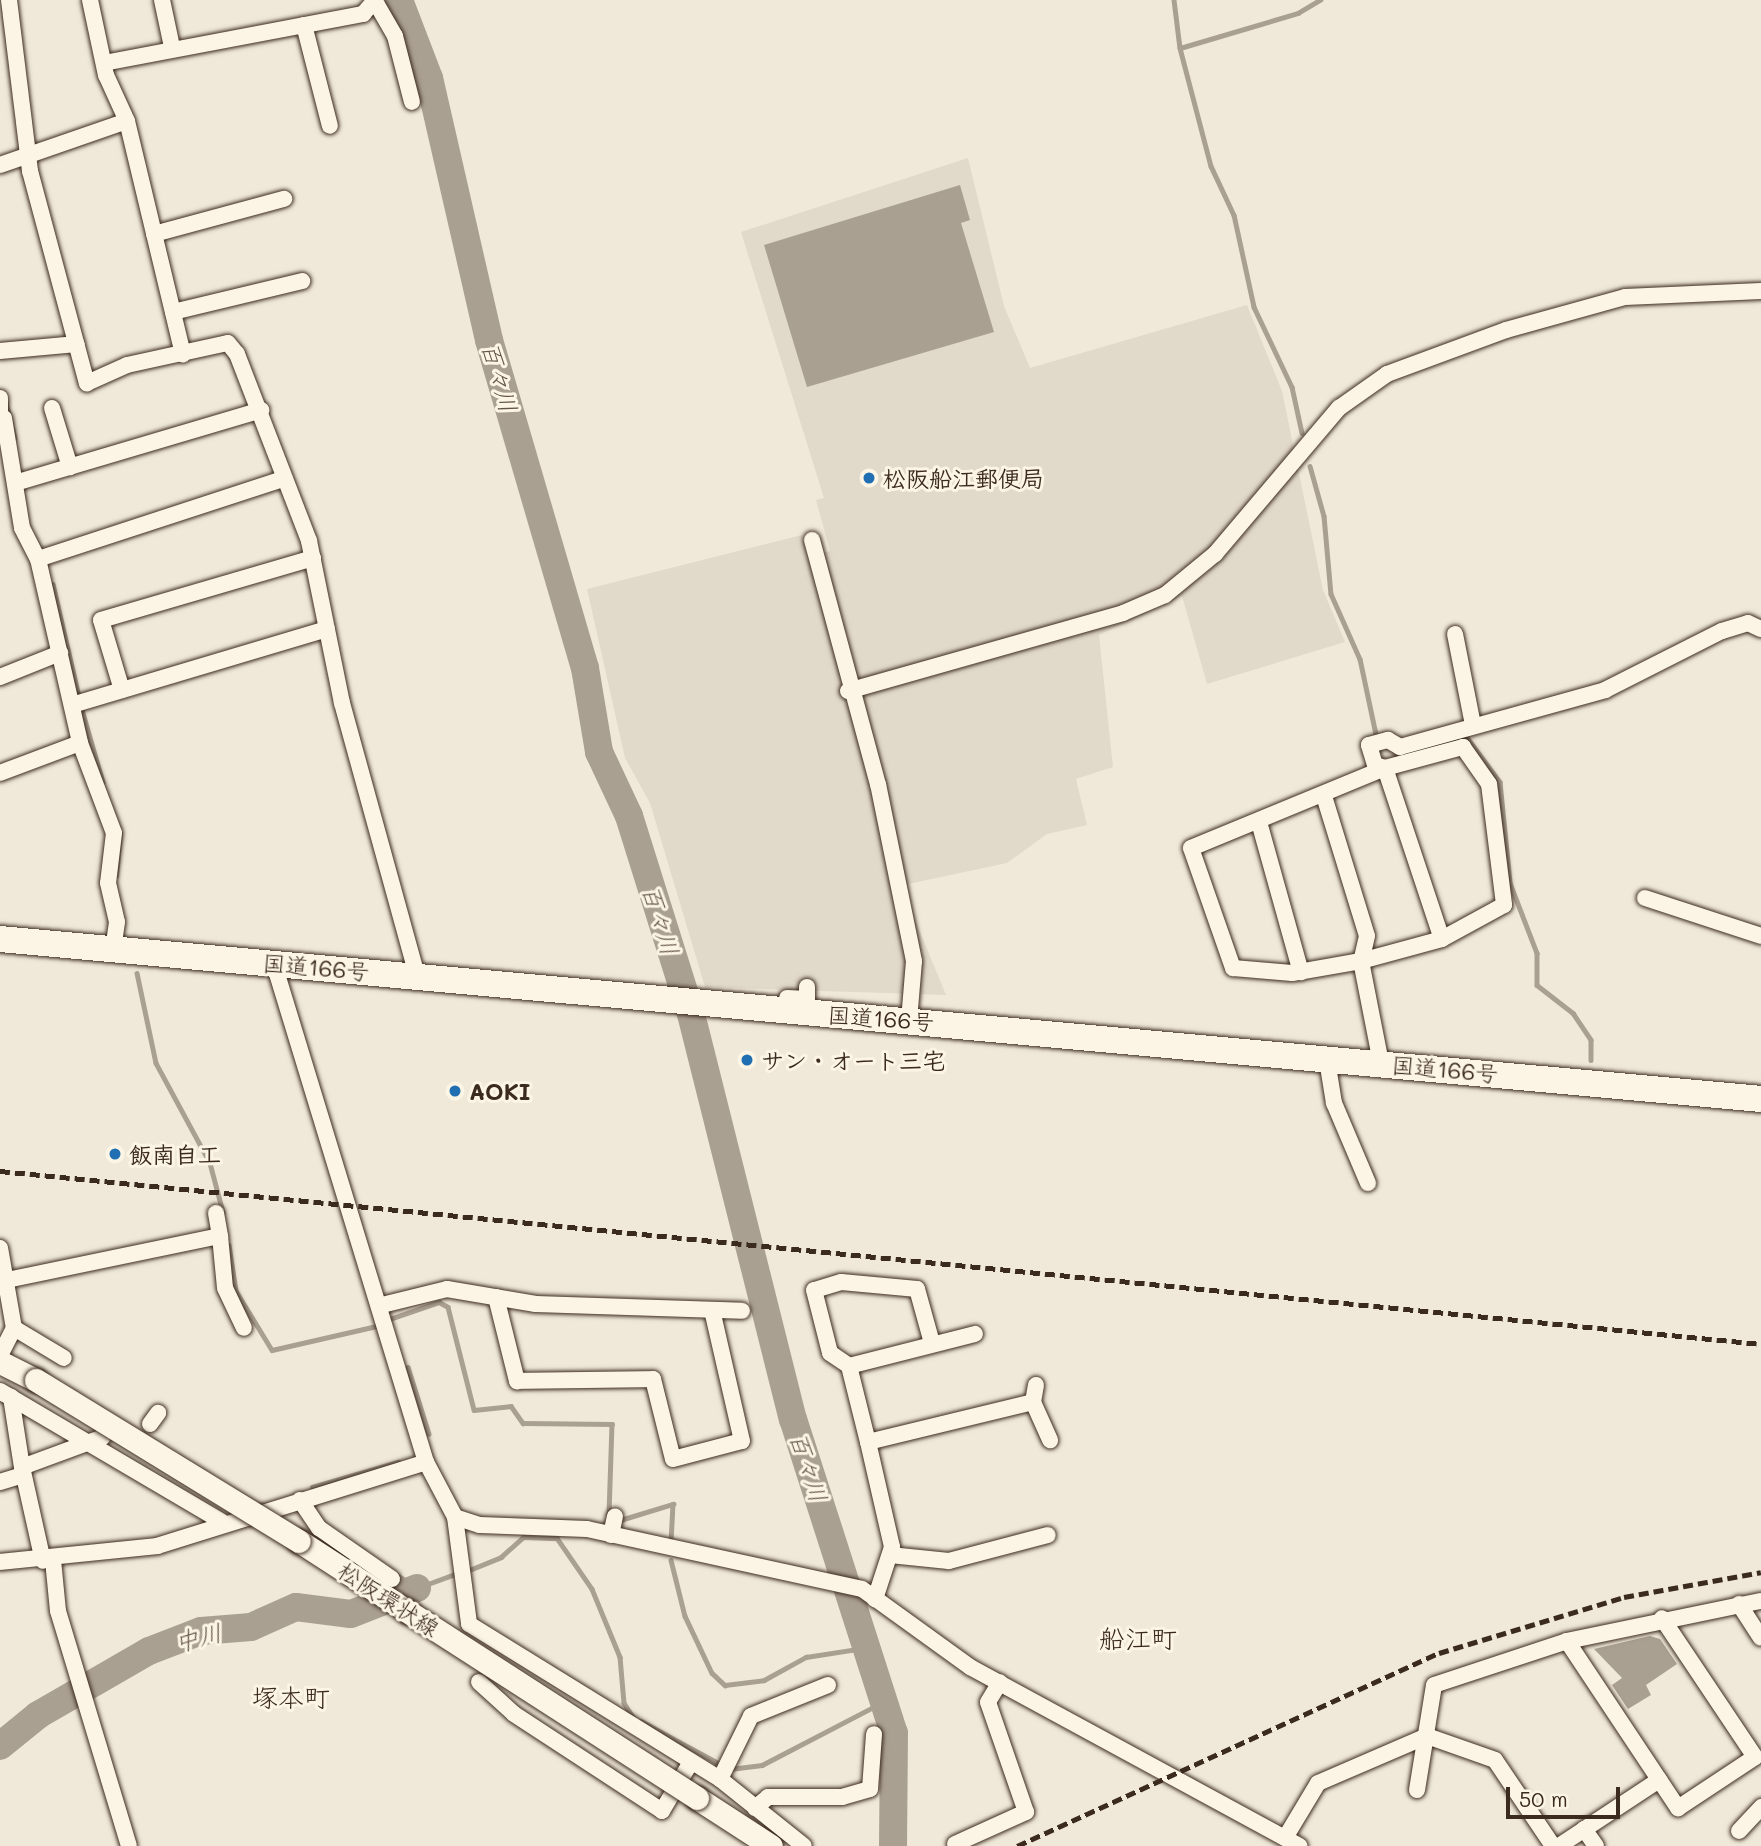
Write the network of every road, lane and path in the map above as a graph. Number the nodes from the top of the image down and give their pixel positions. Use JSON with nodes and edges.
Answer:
{"nodes":[{"id":1,"x":9,"y":0,"type":"edge"},
{"id":2,"x":90,"y":0,"type":"edge"},
{"id":3,"x":162,"y":0,"type":"edge"},
{"id":4,"x":376,"y":1,"type":"edge"},
{"id":5,"x":304,"y":25,"type":"junction"},
{"id":6,"x":173,"y":47,"type":"junction"},
{"id":7,"x":104,"y":64,"type":"junction"},
{"id":8,"x":412,"y":102,"type":"dead end"},
{"id":9,"x":127,"y":121,"type":"junction"},
{"id":10,"x":330,"y":126,"type":"dead end"},
{"id":11,"x":27,"y":156,"type":"junction"},
{"id":12,"x":0,"y":165,"type":"edge"},
{"id":13,"x":284,"y":199,"type":"dead end"},
{"id":14,"x":154,"y":234,"type":"junction"},
{"id":15,"x":302,"y":281,"type":"dead end"},
{"id":16,"x":1761,"y":291,"type":"edge"},
{"id":17,"x":173,"y":312,"type":"junction"},
{"id":18,"x":76,"y":344,"type":"junction"},
{"id":19,"x":0,"y":351,"type":"edge"},
{"id":20,"x":183,"y":354,"type":"junction"},
{"id":21,"x":0,"y":399,"type":"edge"},
{"id":22,"x":52,"y":408,"type":"dead end"},
{"id":23,"x":261,"y":410,"type":"junction"},
{"id":24,"x":2,"y":418,"type":"edge"},
{"id":25,"x":70,"y":467,"type":"junction"},
{"id":26,"x":283,"y":479,"type":"junction"},
{"id":27,"x":15,"y":483,"type":"junction"},
{"id":28,"x":812,"y":540,"type":"dead end"},
{"id":29,"x":313,"y":558,"type":"junction"},
{"id":30,"x":38,"y":559,"type":"junction"},
{"id":31,"x":327,"y":629,"type":"junction"},
{"id":32,"x":1761,"y":629,"type":"edge"},
{"id":33,"x":1455,"y":635,"type":"dead end"},
{"id":34,"x":60,"y":653,"type":"junction"},
{"id":35,"x":0,"y":677,"type":"edge"},
{"id":36,"x":121,"y":690,"type":"junction"},
{"id":37,"x":849,"y":691,"type":"junction"},
{"id":38,"x":79,"y":703,"type":"junction"},
{"id":39,"x":1473,"y":725,"type":"junction"},
{"id":40,"x":80,"y":743,"type":"junction"},
{"id":41,"x":1385,"y":768,"type":"junction"},
{"id":42,"x":0,"y":773,"type":"edge"},
{"id":43,"x":1324,"y":796,"type":"junction"},
{"id":44,"x":1259,"y":822,"type":"junction"},
{"id":45,"x":1646,"y":898,"type":"dead end"},
{"id":46,"x":1761,"y":936,"type":"edge"},
{"id":47,"x":0,"y":939,"type":"edge"},
{"id":48,"x":1442,"y":939,"type":"junction"},
{"id":49,"x":113,"y":950,"type":"junction"},
{"id":50,"x":1361,"y":961,"type":"junction"},
{"id":51,"x":274,"y":964,"type":"junction"},
{"id":52,"x":1301,"y":972,"type":"junction"},
{"id":53,"x":417,"y":976,"type":"junction"},
{"id":54,"x":807,"y":987,"type":"dead end"},
{"id":55,"x":730,"y":1006,"type":"junction"},
{"id":56,"x":909,"y":1020,"type":"junction"},
{"id":57,"x":1327,"y":1060,"type":"junction"},
{"id":58,"x":1381,"y":1063,"type":"junction"},
{"id":59,"x":1760,"y":1094,"type":"edge"},
{"id":60,"x":1368,"y":1183,"type":"dead end"},
{"id":61,"x":216,"y":1213,"type":"dead end"},
{"id":62,"x":220,"y":1236,"type":"junction"},
{"id":63,"x":0,"y":1248,"type":"edge"},
{"id":64,"x":7,"y":1279,"type":"junction"},
{"id":65,"x":496,"y":1297,"type":"junction"},
{"id":66,"x":712,"y":1310,"type":"junction"},
{"id":67,"x":742,"y":1311,"type":"dead end"},
{"id":68,"x":385,"y":1315,"type":"junction"},
{"id":69,"x":244,"y":1328,"type":"dead end"},
{"id":70,"x":9,"y":1333,"type":"edge"},
{"id":71,"x":975,"y":1334,"type":"dead end"},
{"id":72,"x":932,"y":1343,"type":"junction"},
{"id":73,"x":0,"y":1356,"type":"edge"},
{"id":74,"x":64,"y":1358,"type":"dead end"},
{"id":75,"x":0,"y":1362,"type":"edge"},
{"id":76,"x":849,"y":1366,"type":"junction"},
{"id":77,"x":1036,"y":1385,"type":"dead end"},
{"id":78,"x":4,"y":1393,"type":"edge"},
{"id":79,"x":1033,"y":1402,"type":"junction"},
{"id":80,"x":8,"y":1431,"type":"edge"},
{"id":81,"x":96,"y":1439,"type":"junction"},
{"id":82,"x":1050,"y":1440,"type":"dead end"},
{"id":83,"x":868,"y":1442,"type":"junction"},
{"id":84,"x":426,"y":1462,"type":"junction"},
{"id":85,"x":23,"y":1471,"type":"junction"},
{"id":86,"x":0,"y":1482,"type":"edge"},
{"id":87,"x":300,"y":1500,"type":"junction"},
{"id":88,"x":455,"y":1517,"type":"junction"},
{"id":89,"x":222,"y":1522,"type":"junction"},
{"id":90,"x":1048,"y":1535,"type":"dead end"},
{"id":91,"x":890,"y":1555,"type":"junction"},
{"id":92,"x":48,"y":1560,"type":"junction"},
{"id":93,"x":0,"y":1562,"type":"edge"},
{"id":94,"x":392,"y":1579,"type":"dead end"},
{"id":95,"x":875,"y":1599,"type":"junction"},
{"id":96,"x":1761,"y":1601,"type":"edge"},
{"id":97,"x":1739,"y":1605,"type":"junction"},
{"id":98,"x":1662,"y":1618,"type":"junction"},
{"id":99,"x":1761,"y":1638,"type":"edge"},
{"id":100,"x":1567,"y":1641,"type":"junction"},
{"id":101,"x":479,"y":1682,"type":"dead end"},
{"id":102,"x":1000,"y":1682,"type":"junction"},
{"id":103,"x":828,"y":1685,"type":"dead end"},
{"id":104,"x":874,"y":1734,"type":"dead end"},
{"id":105,"x":1427,"y":1736,"type":"junction"},
{"id":106,"x":691,"y":1762,"type":"junction"},
{"id":107,"x":721,"y":1776,"type":"junction"},
{"id":108,"x":1659,"y":1780,"type":"junction"},
{"id":109,"x":1417,"y":1790,"type":"dead end"},
{"id":110,"x":1761,"y":1807,"type":"edge"},
{"id":111,"x":755,"y":1808,"type":"junction"},
{"id":112,"x":1584,"y":1829,"type":"junction"},
{"id":113,"x":1739,"y":1831,"type":"dead end"},
{"id":114,"x":1292,"y":1842,"type":"edge"},
{"id":115,"x":955,"y":1844,"type":"dead end"},
{"id":116,"x":128,"y":1846,"type":"edge"},
{"id":117,"x":771,"y":1846,"type":"edge"},
{"id":118,"x":804,"y":1846,"type":"edge"},
{"id":119,"x":1553,"y":1846,"type":"edge"},
{"id":120,"x":1559,"y":1846,"type":"edge"},
{"id":121,"x":1596,"y":1846,"type":"edge"}],
"edges":[{"from":1,"to":11,"type":"street"},
{"from":2,"to":7,"type":"street"},
{"from":3,"to":6,"type":"street"},
{"from":4,"to":5,"type":"street"},
{"from":4,"to":8,"type":"street"},
{"from":5,"to":6,"type":"street"},
{"from":5,"to":10,"type":"street"},
{"from":6,"to":7,"type":"street"},
{"from":7,"to":9,"type":"street"},
{"from":9,"to":11,"type":"street"},
{"from":9,"to":14,"type":"street"},
{"from":11,"to":12,"type":"street"},
{"from":11,"to":18,"type":"street"},
{"from":13,"to":14,"type":"street"},
{"from":14,"to":17,"type":"street"},
{"from":15,"to":17,"type":"street"},
{"from":16,"to":37,"type":"street"},
{"from":17,"to":20,"type":"street"},
{"from":18,"to":19,"type":"street"},
{"from":18,"to":20,"type":"street"},
{"from":20,"to":23,"type":"street"},
{"from":21,"to":24,"type":"street"},
{"from":22,"to":25,"type":"street"},
{"from":23,"to":25,"type":"street"},
{"from":23,"to":26,"type":"street"},
{"from":24,"to":27,"type":"street"},
{"from":25,"to":27,"type":"street"},
{"from":26,"to":29,"type":"street"},
{"from":26,"to":30,"type":"street"},
{"from":27,"to":30,"type":"street"},
{"from":28,"to":37,"type":"street"},
{"from":29,"to":31,"type":"street"},
{"from":29,"to":36,"type":"street"},
{"from":30,"to":34,"type":"street"},
{"from":31,"to":36,"type":"street"},
{"from":31,"to":53,"type":"street"},
{"from":32,"to":39,"type":"street"},
{"from":33,"to":39,"type":"street"},
{"from":34,"to":35,"type":"street"},
{"from":34,"to":38,"type":"street"},
{"from":36,"to":38,"type":"street"},
{"from":37,"to":56,"type":"street"},
{"from":38,"to":40,"type":"street"},
{"from":39,"to":41,"type":"street"},
{"from":40,"to":42,"type":"street"},
{"from":40,"to":49,"type":"street"},
{"from":41,"to":43,"type":"street"},
{"from":41,"to":48,"type":"street"},
{"from":41,"to":48,"type":"street"},
{"from":43,"to":44,"type":"street"},
{"from":43,"to":50,"type":"street"},
{"from":44,"to":52,"type":"street"},
{"from":44,"to":52,"type":"street"},
{"from":45,"to":46,"type":"street"},
{"from":47,"to":49,"type":"highway","name":"国道166号"},
{"from":48,"to":50,"type":"street"},
{"from":49,"to":51,"type":"highway","name":"国道166号"},
{"from":50,"to":52,"type":"street"},
{"from":50,"to":58,"type":"street"},
{"from":51,"to":53,"type":"highway","name":"国道166号"},
{"from":51,"to":68,"type":"street"},
{"from":53,"to":55,"type":"highway","name":"国道166号"},
{"from":54,"to":55,"type":"street"},
{"from":55,"to":56,"type":"highway","name":"国道166号"},
{"from":56,"to":57,"type":"highway","name":"国道166号"},
{"from":57,"to":58,"type":"highway","name":"国道166号"},
{"from":57,"to":60,"type":"street"},
{"from":58,"to":59,"type":"highway","name":"国道166号"},
{"from":61,"to":62,"type":"street"},
{"from":62,"to":64,"type":"street"},
{"from":62,"to":69,"type":"street"},
{"from":63,"to":64,"type":"street"},
{"from":64,"to":70,"type":"street"},
{"from":65,"to":66,"type":"street"},
{"from":65,"to":66,"type":"street"},
{"from":65,"to":68,"type":"street"},
{"from":66,"to":67,"type":"street"},
{"from":68,"to":84,"type":"street"},
{"from":70,"to":73,"type":"street"},
{"from":70,"to":74,"type":"street"},
{"from":71,"to":72,"type":"street"},
{"from":72,"to":76,"type":"street"},
{"from":72,"to":76,"type":"street"},
{"from":75,"to":117,"type":"main road","name":"松阪環状線","bridge":true},
{"from":76,"to":83,"type":"street"},
{"from":77,"to":79,"type":"street"},
{"from":78,"to":80,"type":"street"},
{"from":78,"to":81,"type":"street"},
{"from":79,"to":82,"type":"street"},
{"from":79,"to":83,"type":"street"},
{"from":80,"to":85,"type":"street"},
{"from":81,"to":85,"type":"street"},
{"from":81,"to":89,"type":"street"},
{"from":83,"to":91,"type":"street"},
{"from":84,"to":87,"type":"street"},
{"from":84,"to":88,"type":"street"},
{"from":85,"to":86,"type":"street"},
{"from":85,"to":92,"type":"street"},
{"from":87,"to":89,"type":"street"},
{"from":87,"to":94,"type":"street"},
{"from":88,"to":95,"type":"street"},
{"from":88,"to":106,"type":"street"},
{"from":89,"to":92,"type":"street"},
{"from":90,"to":91,"type":"street"},
{"from":91,"to":95,"type":"street"},
{"from":92,"to":93,"type":"street"},
{"from":92,"to":116,"type":"street"},
{"from":95,"to":102,"type":"street"},
{"from":96,"to":97,"type":"street"},
{"from":97,"to":98,"type":"street"},
{"from":97,"to":99,"type":"street"},
{"from":98,"to":100,"type":"street"},
{"from":98,"to":108,"type":"street"},
{"from":100,"to":105,"type":"street"},
{"from":100,"to":108,"type":"street"},
{"from":101,"to":106,"type":"street"},
{"from":102,"to":114,"type":"street"},
{"from":102,"to":115,"type":"street"},
{"from":103,"to":107,"type":"street"},
{"from":104,"to":111,"type":"street"},
{"from":105,"to":109,"type":"street"},
{"from":105,"to":114,"type":"street"},
{"from":105,"to":119,"type":"street"},
{"from":106,"to":107,"type":"street"},
{"from":107,"to":111,"type":"street"},
{"from":108,"to":112,"type":"street"},
{"from":110,"to":113,"type":"street"},
{"from":111,"to":118,"type":"street"},
{"from":112,"to":120,"type":"street"},
{"from":112,"to":121,"type":"street"}]}
